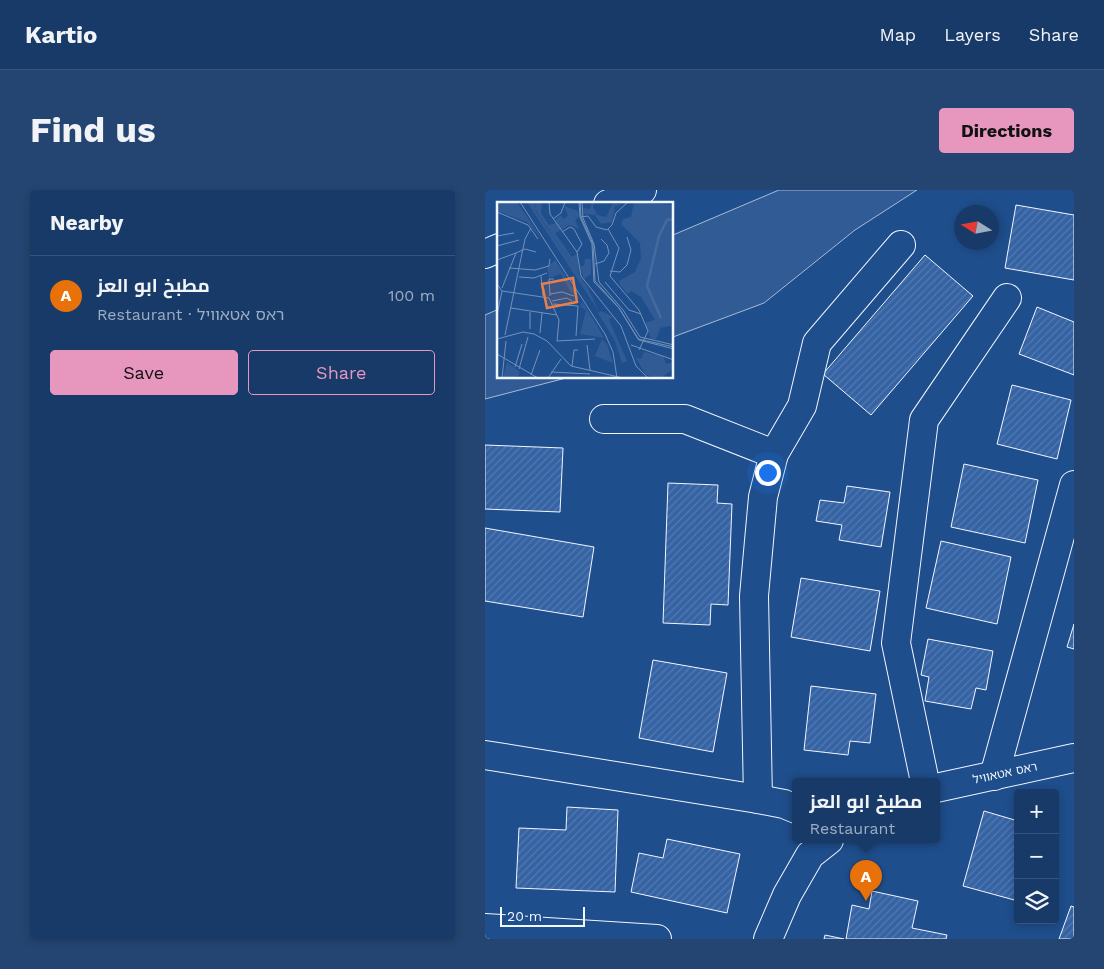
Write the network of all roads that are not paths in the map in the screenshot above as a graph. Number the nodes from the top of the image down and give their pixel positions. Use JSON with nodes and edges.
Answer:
{"nodes":[{"id":1,"x":642,"y":190,"type":"edge"},
{"id":2,"x":613,"y":202,"type":"edge"},
{"id":3,"x":901,"y":245,"type":"dead end"},
{"id":4,"x":497,"y":249,"type":"edge"},
{"id":5,"x":485,"y":254,"type":"edge"},
{"id":6,"x":1007,"y":298,"type":"dead end"},
{"id":7,"x":604,"y":419,"type":"dead end"},
{"id":8,"x":774,"y":454,"type":"junction"},
{"id":9,"x":1074,"y":486,"type":"edge"},
{"id":10,"x":485,"y":755,"type":"edge"},
{"id":11,"x":1074,"y":758,"type":"edge"},
{"id":12,"x":994,"y":776,"type":"junction"},
{"id":13,"x":924,"y":778,"type":"edge"},
{"id":14,"x":940,"y":787,"type":"edge"},
{"id":15,"x":758,"y":799,"type":"junction"},
{"id":16,"x":792,"y":807,"type":"edge"},
{"id":17,"x":819,"y":848,"type":"edge"},
{"id":18,"x":485,"y":928,"type":"edge"},
{"id":19,"x":657,"y":939,"type":"edge"},
{"id":20,"x":768,"y":939,"type":"edge"}],
"edges":[{"from":1,"to":2,"type":"main road"},
{"from":3,"to":8,"type":"main road"},
{"from":4,"to":5,"type":"main road"},
{"from":6,"to":13,"type":"main road"},
{"from":7,"to":8,"type":"main road"},
{"from":8,"to":15,"type":"main road"},
{"from":9,"to":12,"type":"main road"},
{"from":10,"to":15,"type":"main road"},
{"from":11,"to":12,"type":"main road","name":"ראס אטאוויל"},
{"from":12,"to":14,"type":"main road","name":"ראס אטאוויל"},
{"from":15,"to":16,"type":"main road"},
{"from":17,"to":20,"type":"main road"},
{"from":18,"to":19,"type":"main road"}]}
